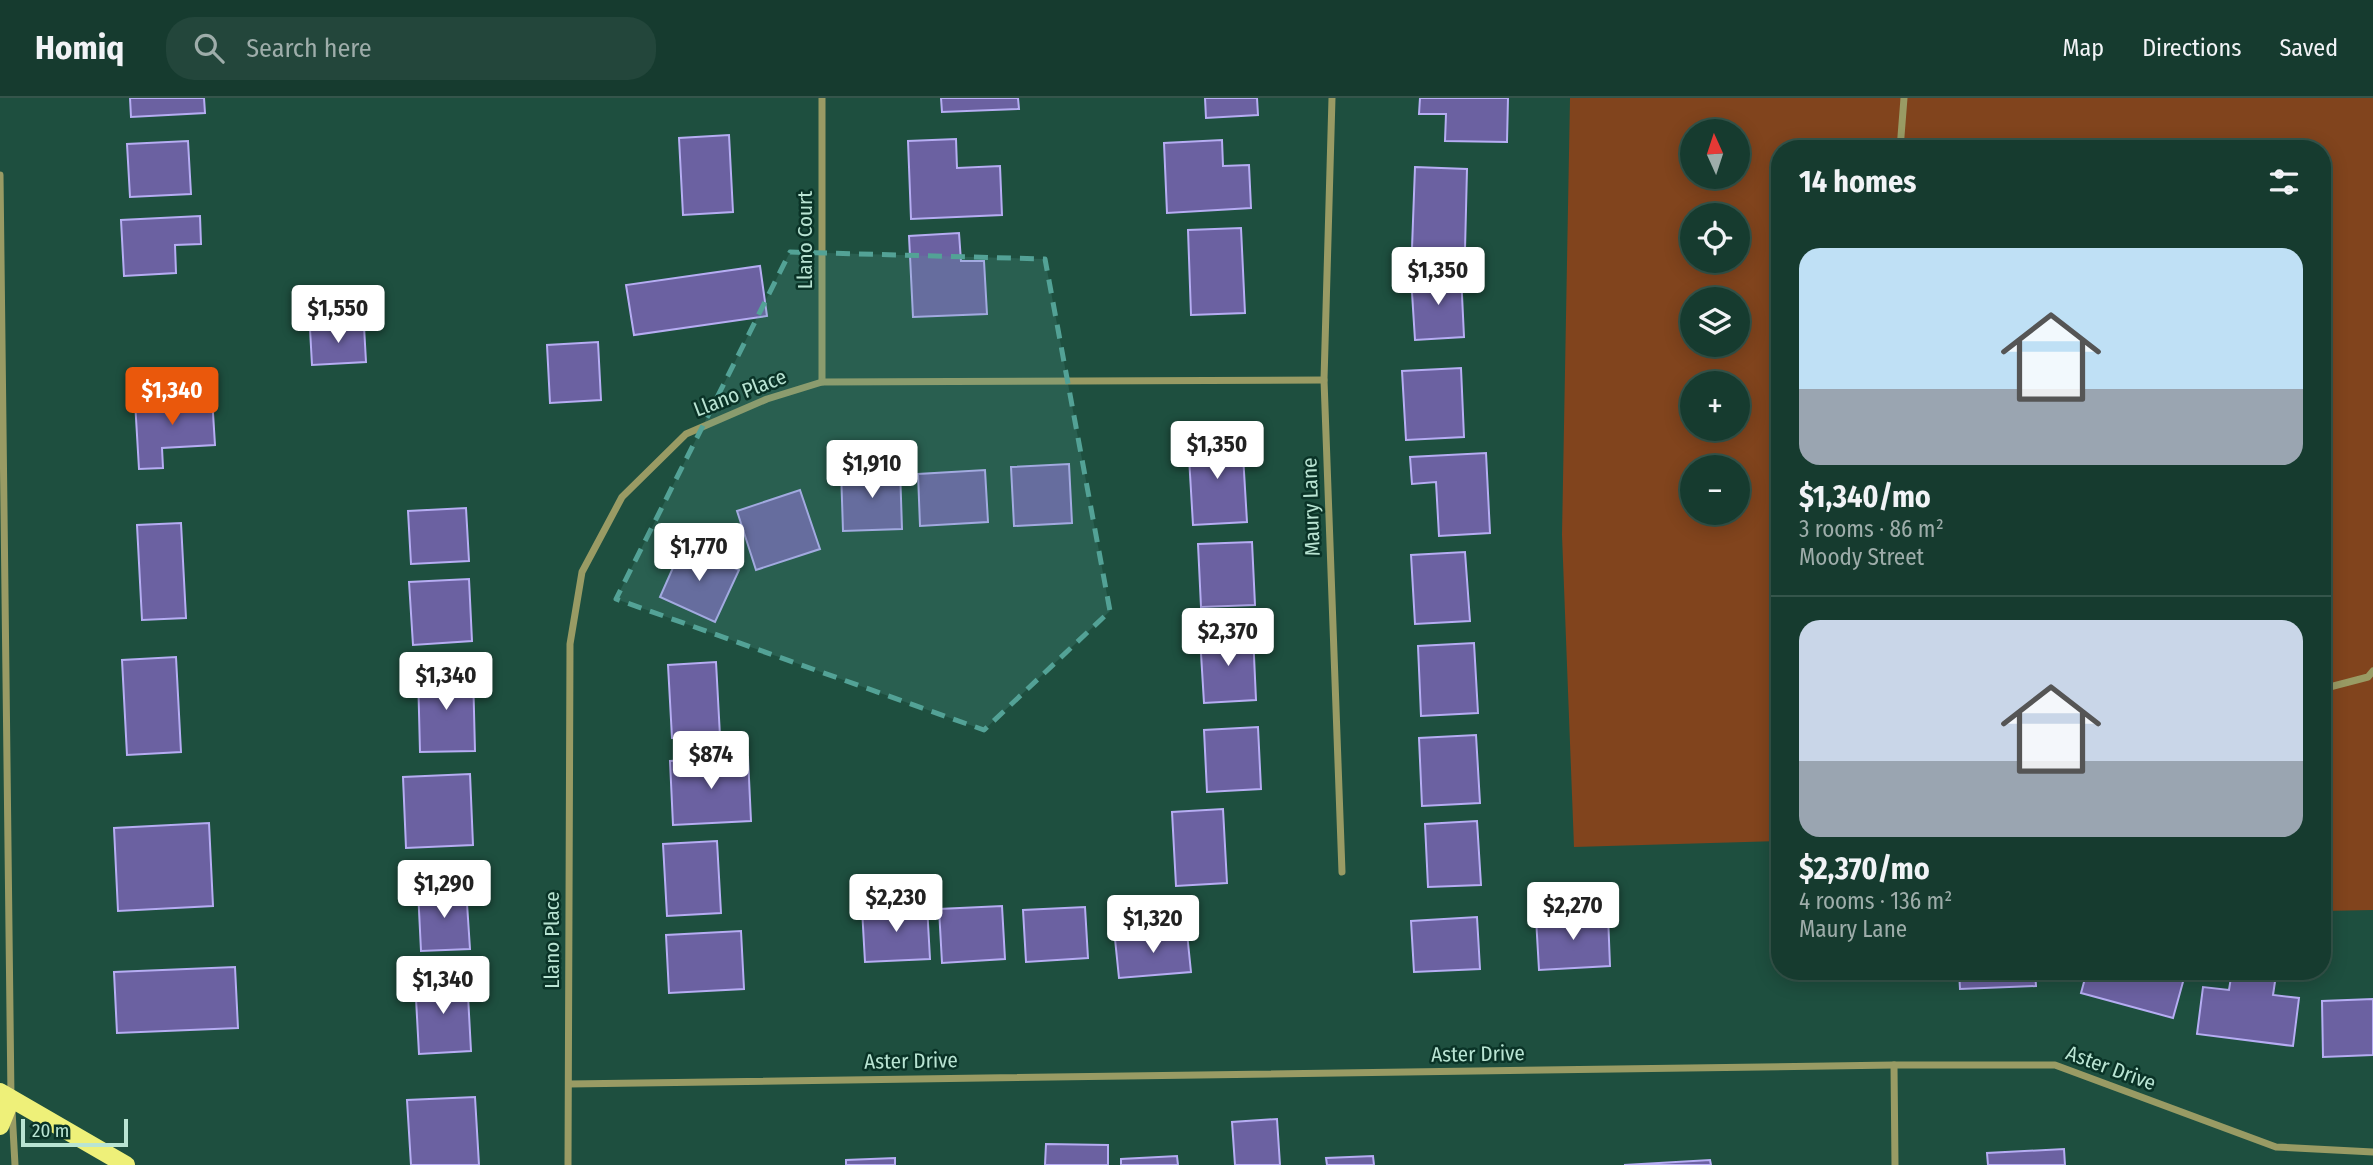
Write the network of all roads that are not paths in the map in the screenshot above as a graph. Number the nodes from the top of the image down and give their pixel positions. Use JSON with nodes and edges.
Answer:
{"nodes":[{"id":1,"x":822,"y":98,"type":"edge"},
{"id":2,"x":1332,"y":98,"type":"edge"},
{"id":3,"x":1904,"y":98,"type":"edge"},
{"id":4,"x":1901,"y":140,"type":"edge"},
{"id":5,"x":0,"y":175,"type":"edge"},
{"id":6,"x":1324,"y":380,"type":"junction"},
{"id":7,"x":822,"y":382,"type":"junction"},
{"id":8,"x":2373,"y":671,"type":"edge"},
{"id":9,"x":2331,"y":687,"type":"edge"},
{"id":10,"x":1342,"y":872,"type":"dead end"},
{"id":11,"x":1894,"y":1065,"type":"junction"},
{"id":12,"x":569,"y":1084,"type":"junction"},
{"id":13,"x":6,"y":1096,"type":"edge"},
{"id":14,"x":0,"y":1126,"type":"edge"},
{"id":15,"x":2373,"y":1152,"type":"edge"},
{"id":16,"x":15,"y":1165,"type":"edge"},
{"id":17,"x":125,"y":1165,"type":"edge"},
{"id":18,"x":568,"y":1165,"type":"edge"},
{"id":19,"x":1895,"y":1165,"type":"edge"}],
"edges":[{"from":1,"to":7,"type":"street","name":"Llano Court"},
{"from":2,"to":6,"type":"street","name":"Maury Lane"},
{"from":3,"to":4,"type":"street"},
{"from":5,"to":13,"type":"street"},
{"from":6,"to":7,"type":"street","name":"Llano Place"},
{"from":6,"to":10,"type":"street","name":"Maury Lane"},
{"from":7,"to":12,"type":"street","name":"Llano Place"},
{"from":8,"to":9,"type":"street"},
{"from":11,"to":12,"type":"street","name":"Aster Drive"},
{"from":11,"to":15,"type":"street","name":"Aster Drive"},
{"from":11,"to":19,"type":"street"},
{"from":12,"to":18,"type":"street","name":"Llano Place"},
{"from":13,"to":14,"type":"main road"},
{"from":13,"to":16,"type":"street"},
{"from":13,"to":17,"type":"main road"}]}
